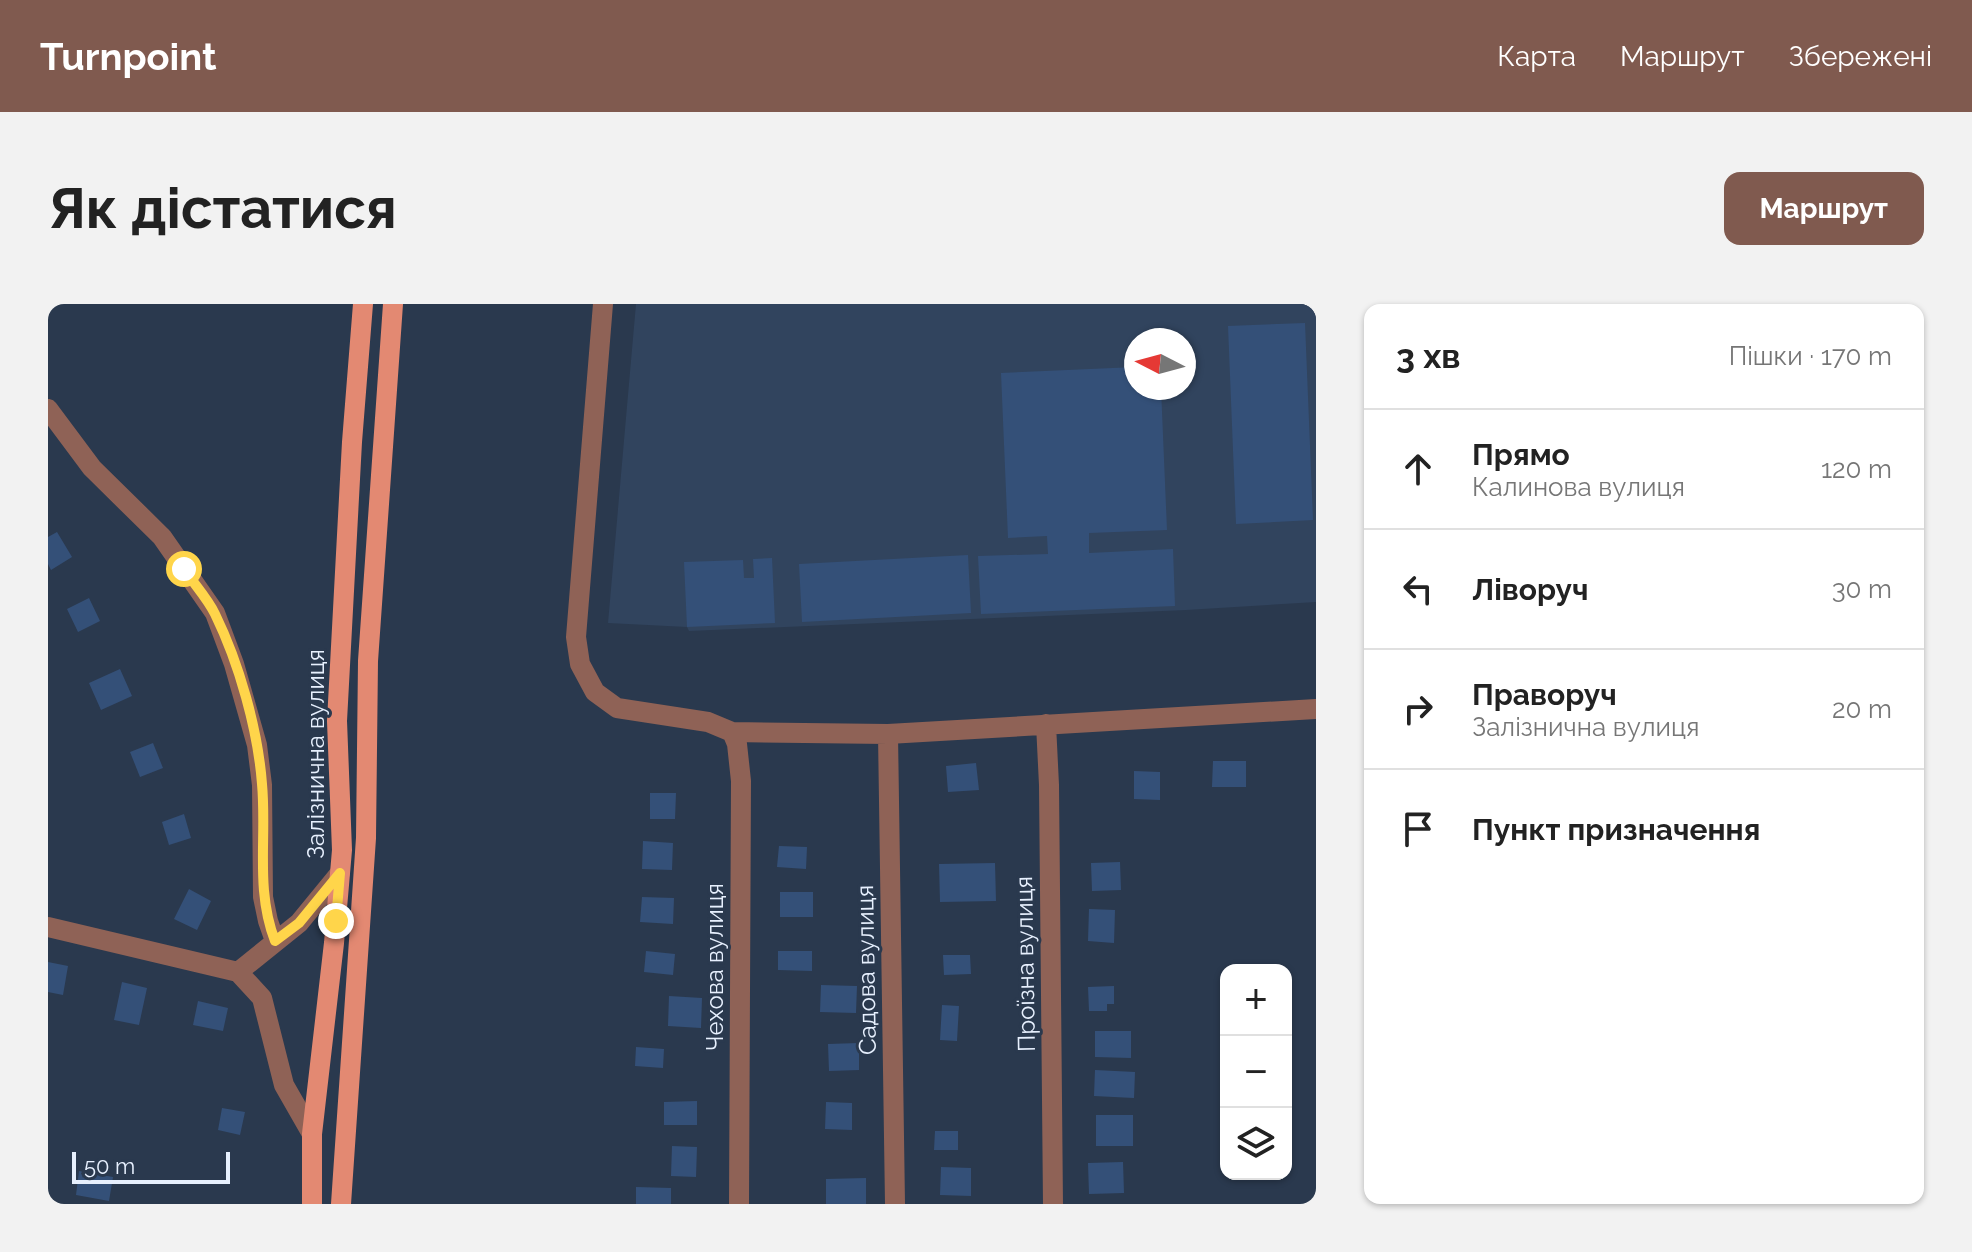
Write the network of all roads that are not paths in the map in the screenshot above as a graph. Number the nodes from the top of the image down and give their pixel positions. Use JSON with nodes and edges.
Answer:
{"nodes":[{"id":1,"x":363,"y":304,"type":"edge"},
{"id":2,"x":393,"y":304,"type":"edge"},
{"id":3,"x":603,"y":304,"type":"edge"},
{"id":4,"x":48,"y":409,"type":"edge"},
{"id":5,"x":1316,"y":709,"type":"edge"},
{"id":6,"x":1046,"y":724,"type":"junction"},
{"id":7,"x":732,"y":732,"type":"junction"},
{"id":8,"x":888,"y":734,"type":"junction"},
{"id":9,"x":340,"y":873,"type":"junction"},
{"id":10,"x":48,"y":927,"type":"edge"},
{"id":11,"x":275,"y":941,"type":"junction"},
{"id":12,"x":238,"y":972,"type":"junction"},
{"id":13,"x":312,"y":1134,"type":"junction"},
{"id":14,"x":312,"y":1204,"type":"edge"},
{"id":15,"x":341,"y":1204,"type":"edge"},
{"id":16,"x":739,"y":1204,"type":"edge"},
{"id":17,"x":895,"y":1204,"type":"edge"},
{"id":18,"x":1053,"y":1204,"type":"edge"}],
"edges":[{"from":1,"to":9,"type":"main road","name":"Залізнична вулиця"},
{"from":2,"to":15,"type":"main road","name":"Залізнична вулиця"},
{"from":3,"to":7,"type":"street"},
{"from":4,"to":11,"type":"street"},
{"from":5,"to":6,"type":"street"},
{"from":6,"to":8,"type":"street"},
{"from":6,"to":18,"type":"street","name":"Проїзна вулиця"},
{"from":7,"to":8,"type":"street"},
{"from":7,"to":16,"type":"street","name":"Чехова вулиця"},
{"from":8,"to":17,"type":"street","name":"Садова вулиця"},
{"from":9,"to":11,"type":"street"},
{"from":9,"to":13,"type":"main road","name":"Залізнична вулиця"},
{"from":10,"to":12,"type":"street"},
{"from":11,"to":12,"type":"street"},
{"from":12,"to":13,"type":"street"},
{"from":13,"to":14,"type":"main road","name":"Залізнична вулиця"}]}
